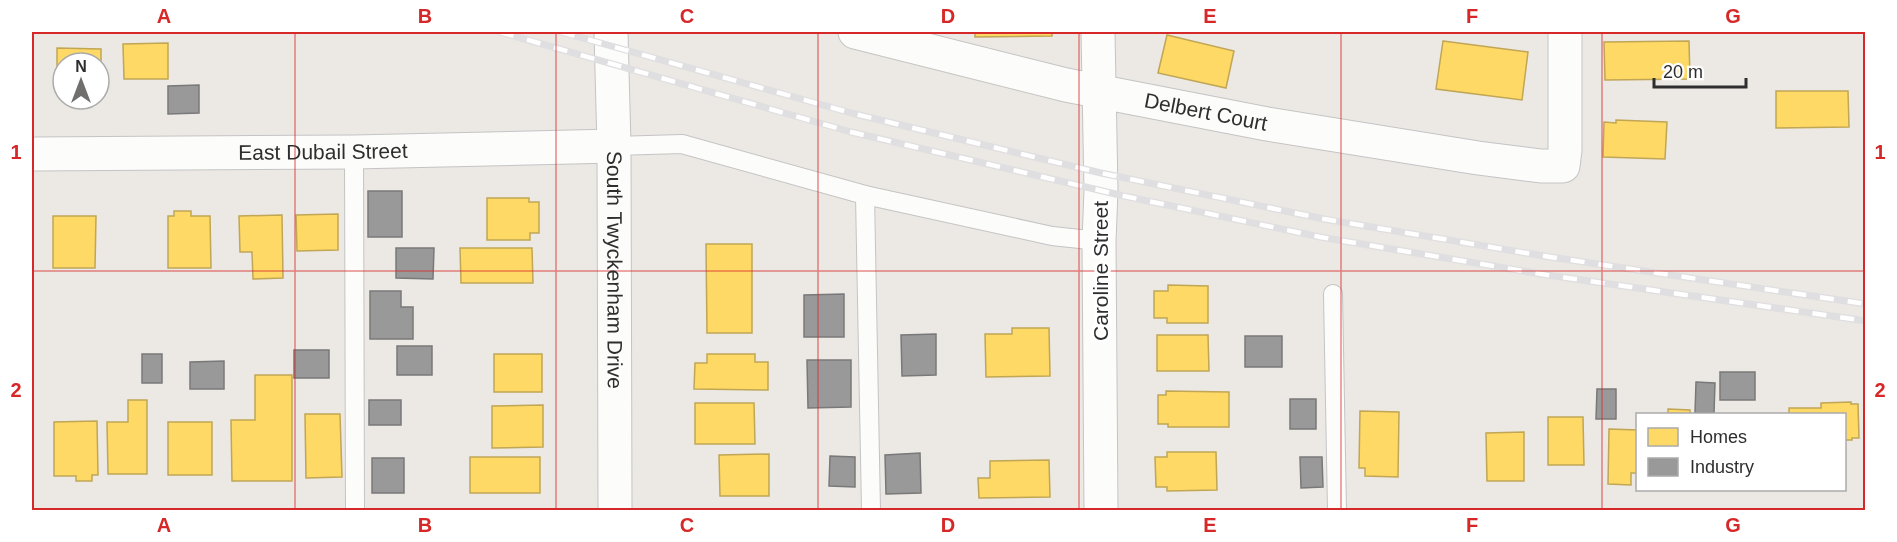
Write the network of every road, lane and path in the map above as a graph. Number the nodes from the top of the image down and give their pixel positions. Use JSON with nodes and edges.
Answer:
{"nodes":[{"id":1,"x":611,"y":32,"type":"edge"},
{"id":2,"x":855,"y":32,"type":"edge"},
{"id":3,"x":1098,"y":32,"type":"edge"},
{"id":4,"x":1565,"y":32,"type":"edge"},
{"id":5,"x":1098,"y":90,"type":"junction"},
{"id":6,"x":614,"y":146,"type":"junction"},
{"id":7,"x":354,"y":152,"type":"junction"},
{"id":8,"x":32,"y":154,"type":"edge"},
{"id":9,"x":865,"y":195,"type":"junction"},
{"id":10,"x":1099,"y":241,"type":"junction"},
{"id":11,"x":1333,"y":294,"type":"dead end"},
{"id":12,"x":355,"y":510,"type":"edge"},
{"id":13,"x":615,"y":510,"type":"edge"},
{"id":14,"x":871,"y":510,"type":"edge"},
{"id":15,"x":1101,"y":510,"type":"edge"},
{"id":16,"x":1337,"y":510,"type":"edge"}],
"edges":[{"from":1,"to":6,"type":"street","name":"South Twyckenham Drive"},
{"from":2,"to":5,"type":"street","name":"Delbert Court"},
{"from":3,"to":5,"type":"street","name":"Caroline Street"},
{"from":4,"to":5,"type":"street","name":"Delbert Court"},
{"from":5,"to":10,"type":"street","name":"Caroline Street"},
{"from":6,"to":7,"type":"street","name":"East Dubail Street"},
{"from":6,"to":9,"type":"lane"},
{"from":6,"to":13,"type":"street","name":"South Twyckenham Drive"},
{"from":7,"to":8,"type":"street","name":"East Dubail Street"},
{"from":7,"to":12,"type":"lane"},
{"from":9,"to":10,"type":"lane"},
{"from":9,"to":14,"type":"lane"},
{"from":10,"to":15,"type":"street","name":"Caroline Street"},
{"from":11,"to":16,"type":"lane"}]}
